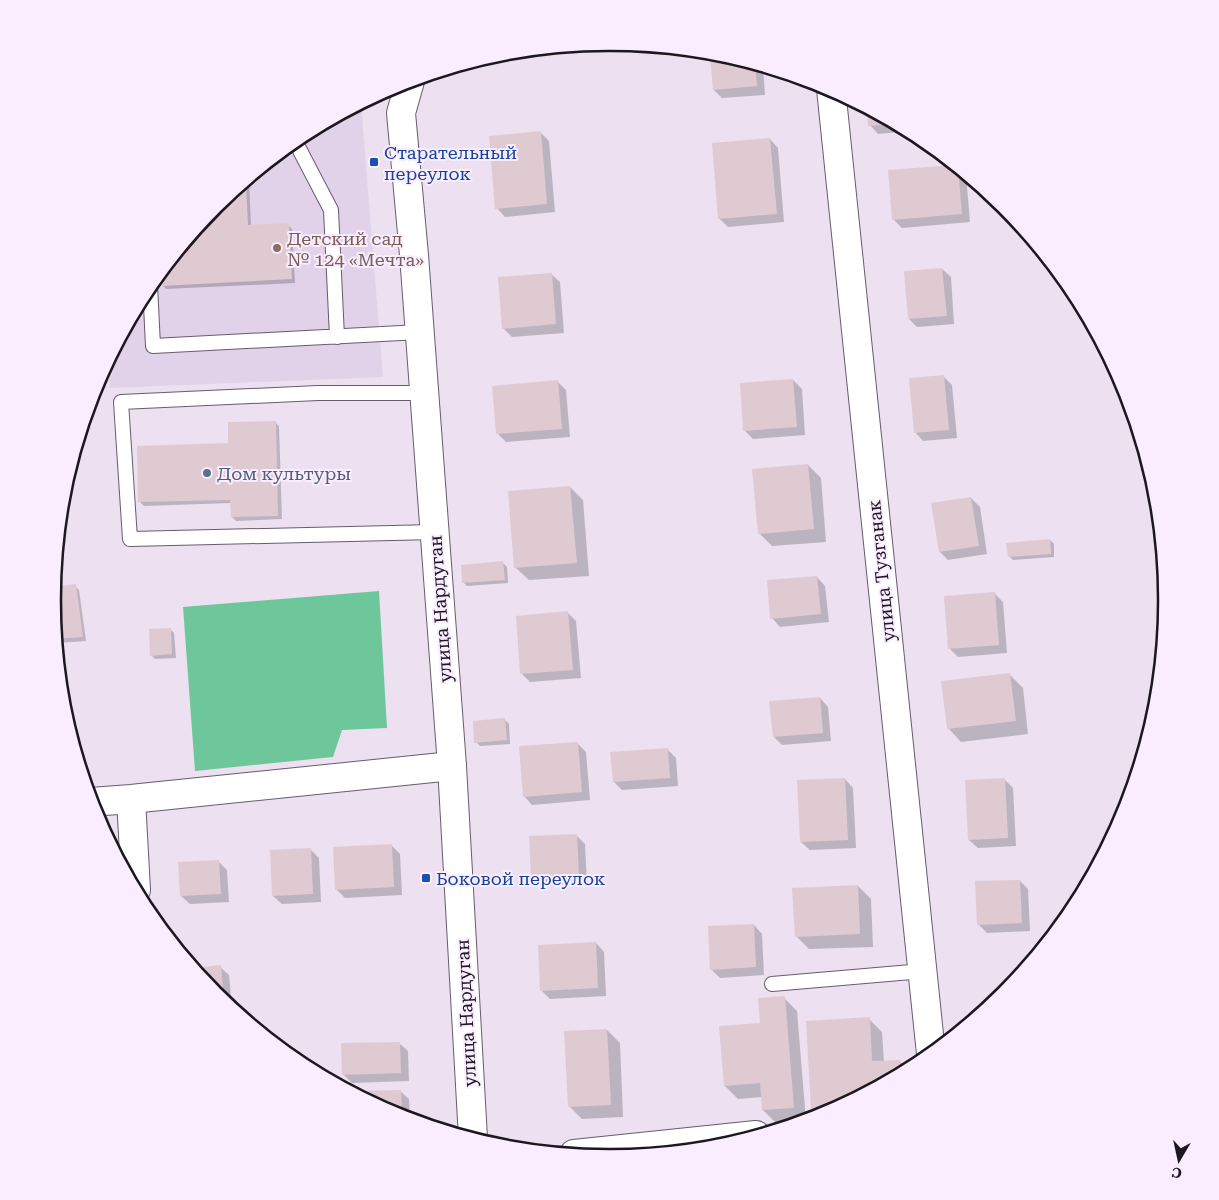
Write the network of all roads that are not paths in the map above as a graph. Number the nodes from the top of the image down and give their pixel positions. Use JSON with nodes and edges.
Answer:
{"nodes":[{"id":1,"x":408,"y":90,"type":"edge"},
{"id":2,"x":832,"y":99,"type":"edge"},
{"id":3,"x":299,"y":148,"type":"edge"},
{"id":4,"x":151,"y":299,"type":"edge"},
{"id":5,"x":420,"y":332,"type":"junction"},
{"id":6,"x":337,"y":337,"type":"junction"},
{"id":7,"x":424,"y":393,"type":"junction"},
{"id":8,"x":435,"y":532,"type":"junction"},
{"id":9,"x":452,"y":766,"type":"junction"},
{"id":10,"x":130,"y":799,"type":"junction"},
{"id":11,"x":100,"y":801,"type":"edge"},
{"id":12,"x":135,"y":876,"type":"edge"},
{"id":13,"x":922,"y":971,"type":"junction"},
{"id":14,"x":772,"y":984,"type":"dead end"},
{"id":15,"x":930,"y":1045,"type":"edge"},
{"id":16,"x":473,"y":1131,"type":"edge"},
{"id":17,"x":700,"y":1141,"type":"edge"},
{"id":18,"x":626,"y":1149,"type":"edge"}],
"edges":[{"from":1,"to":5,"type":"street","name":"улица Нардуган"},
{"from":2,"to":13,"type":"street","name":"улица Тузганак"},
{"from":3,"to":6,"type":"lane"},
{"from":4,"to":6,"type":"lane"},
{"from":5,"to":6,"type":"lane"},
{"from":5,"to":7,"type":"street","name":"улица Нардуган"},
{"from":7,"to":8,"type":"street","name":"улица Нардуган"},
{"from":7,"to":8,"type":"lane"},
{"from":8,"to":9,"type":"street","name":"улица Нардуган"},
{"from":9,"to":10,"type":"street"},
{"from":9,"to":16,"type":"street","name":"улица Нардуган"},
{"from":10,"to":11,"type":"street"},
{"from":10,"to":12,"type":"street"},
{"from":13,"to":14,"type":"lane"},
{"from":13,"to":15,"type":"street","name":"улица Тузганак"},
{"from":17,"to":18,"type":"street"}]}
